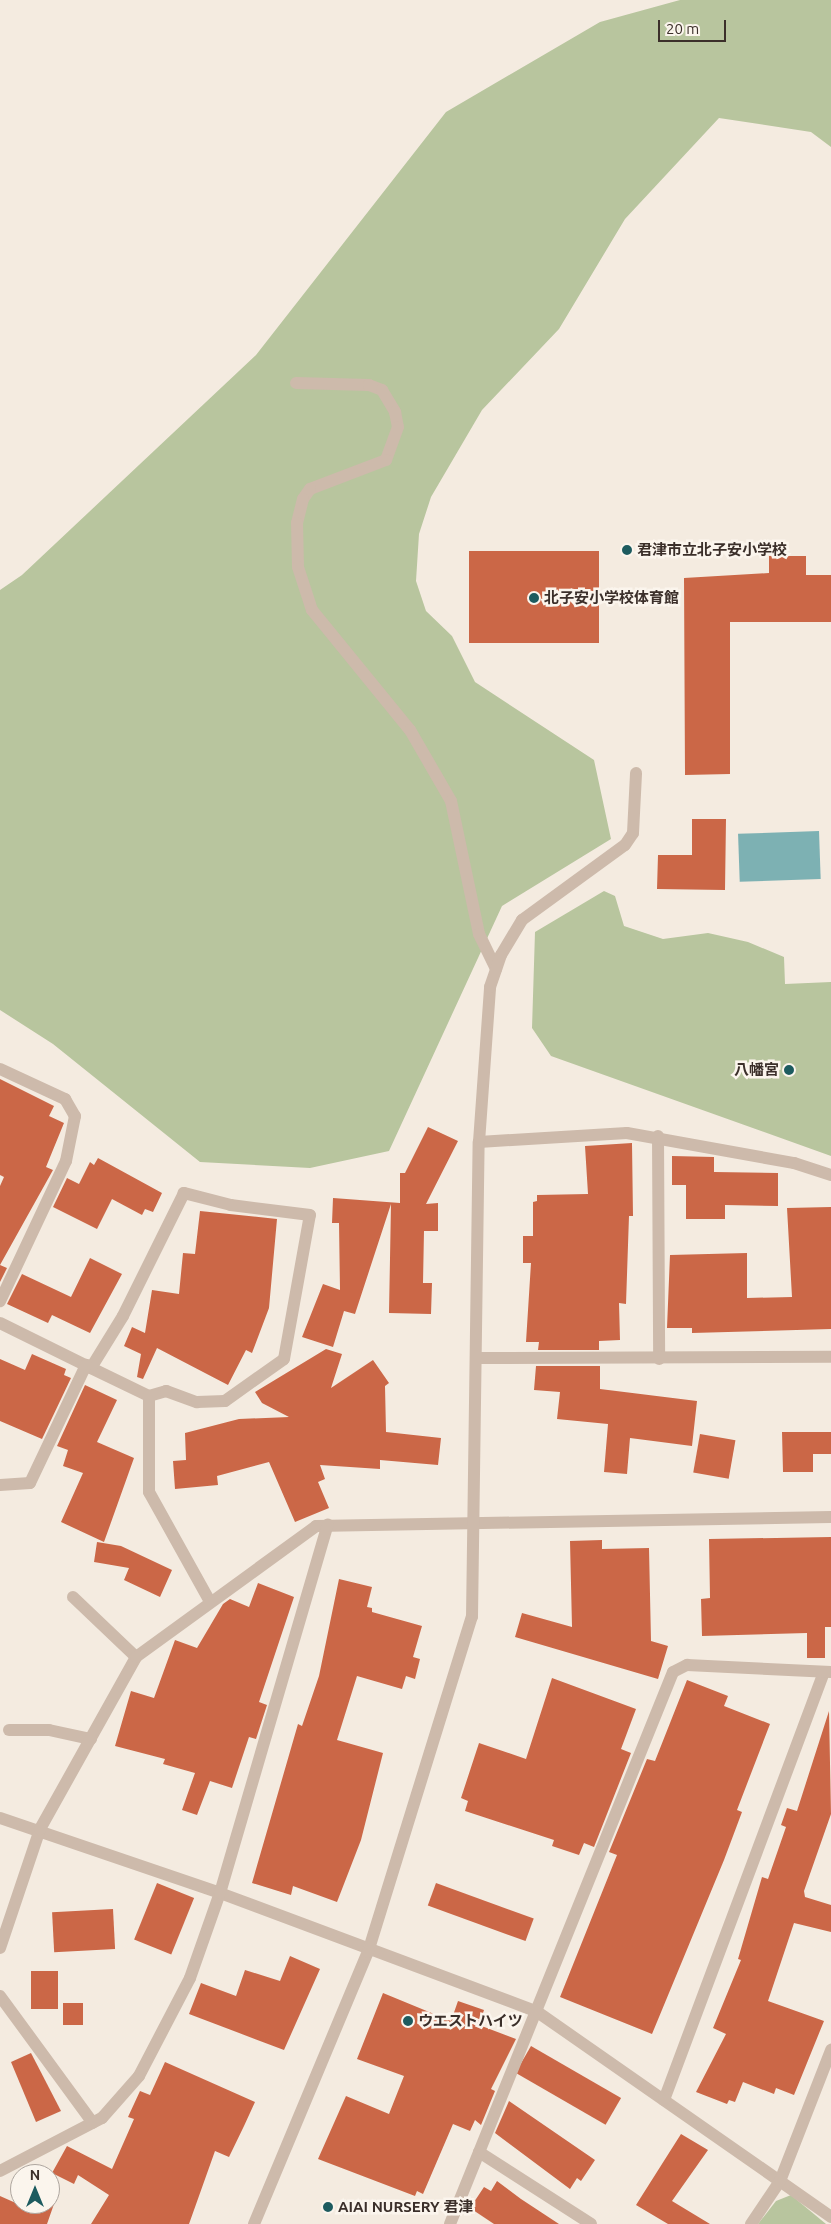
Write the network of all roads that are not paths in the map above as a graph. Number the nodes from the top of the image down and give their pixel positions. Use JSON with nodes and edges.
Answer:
{"nodes":[{"id":1,"x":296,"y":382,"type":"dead end"},
{"id":2,"x":636,"y":773,"type":"dead end"},
{"id":3,"x":496,"y":969,"type":"junction"},
{"id":4,"x":0,"y":1069,"type":"edge"},
{"id":5,"x":658,"y":1136,"type":"junction"},
{"id":6,"x":479,"y":1142,"type":"junction"},
{"id":7,"x":831,"y":1175,"type":"edge"},
{"id":8,"x":0,"y":1301,"type":"edge"},
{"id":9,"x":0,"y":1323,"type":"edge"},
{"id":10,"x":831,"y":1357,"type":"edge"},
{"id":11,"x":478,"y":1358,"type":"junction"},
{"id":12,"x":659,"y":1359,"type":"junction"},
{"id":13,"x":89,"y":1367,"type":"junction"},
{"id":14,"x":148,"y":1396,"type":"junction"},
{"id":15,"x":0,"y":1485,"type":"edge"},
{"id":16,"x":831,"y":1516,"type":"edge"},
{"id":17,"x":476,"y":1520,"type":"junction"},
{"id":18,"x":328,"y":1524,"type":"junction"},
{"id":19,"x":73,"y":1597,"type":"dead end"},
{"id":20,"x":209,"y":1600,"type":"junction"},
{"id":21,"x":136,"y":1656,"type":"junction"},
{"id":22,"x":828,"y":1672,"type":"edge"},
{"id":23,"x":9,"y":1730,"type":"dead end"},
{"id":24,"x":91,"y":1739,"type":"junction"},
{"id":25,"x":0,"y":1818,"type":"edge"},
{"id":26,"x":40,"y":1829,"type":"junction"},
{"id":27,"x":220,"y":1894,"type":"junction"},
{"id":28,"x":0,"y":1948,"type":"edge"},
{"id":29,"x":368,"y":1952,"type":"junction"},
{"id":30,"x":0,"y":1996,"type":"edge"},
{"id":31,"x":536,"y":2011,"type":"junction"},
{"id":32,"x":831,"y":2050,"type":"edge"},
{"id":33,"x":664,"y":2100,"type":"junction"},
{"id":34,"x":93,"y":2123,"type":"junction"},
{"id":35,"x":479,"y":2152,"type":"junction"},
{"id":36,"x":0,"y":2171,"type":"edge"},
{"id":37,"x":780,"y":2180,"type":"junction"},
{"id":38,"x":831,"y":2218,"type":"edge"},
{"id":39,"x":254,"y":2224,"type":"edge"},
{"id":40,"x":450,"y":2224,"type":"edge"},
{"id":41,"x":591,"y":2224,"type":"edge"},
{"id":42,"x":751,"y":2224,"type":"edge"}],
"edges":[{"from":1,"to":3,"type":"street"},
{"from":2,"to":3,"type":"street"},
{"from":3,"to":6,"type":"street"},
{"from":4,"to":8,"type":"street"},
{"from":5,"to":6,"type":"street"},
{"from":5,"to":7,"type":"street"},
{"from":5,"to":12,"type":"street"},
{"from":6,"to":11,"type":"street"},
{"from":9,"to":13,"type":"street"},
{"from":10,"to":12,"type":"street"},
{"from":11,"to":12,"type":"street"},
{"from":11,"to":17,"type":"street"},
{"from":13,"to":14,"type":"street"},
{"from":13,"to":14,"type":"street"},
{"from":13,"to":15,"type":"street"},
{"from":14,"to":20,"type":"street"},
{"from":16,"to":17,"type":"street"},
{"from":17,"to":18,"type":"street"},
{"from":17,"to":29,"type":"street"},
{"from":18,"to":20,"type":"street"},
{"from":18,"to":27,"type":"street"},
{"from":19,"to":21,"type":"street"},
{"from":20,"to":21,"type":"street"},
{"from":21,"to":24,"type":"street"},
{"from":22,"to":31,"type":"street"},
{"from":22,"to":33,"type":"street"},
{"from":23,"to":24,"type":"street"},
{"from":24,"to":26,"type":"street"},
{"from":25,"to":26,"type":"street"},
{"from":26,"to":27,"type":"street"},
{"from":26,"to":28,"type":"street"},
{"from":27,"to":29,"type":"street"},
{"from":27,"to":34,"type":"street"},
{"from":29,"to":31,"type":"street"},
{"from":29,"to":39,"type":"street"},
{"from":30,"to":34,"type":"street"},
{"from":31,"to":33,"type":"street"},
{"from":31,"to":35,"type":"street"},
{"from":32,"to":37,"type":"street"},
{"from":33,"to":37,"type":"street"},
{"from":34,"to":36,"type":"street"},
{"from":35,"to":40,"type":"street"},
{"from":35,"to":41,"type":"street"},
{"from":37,"to":38,"type":"street"},
{"from":37,"to":42,"type":"street"}]}
